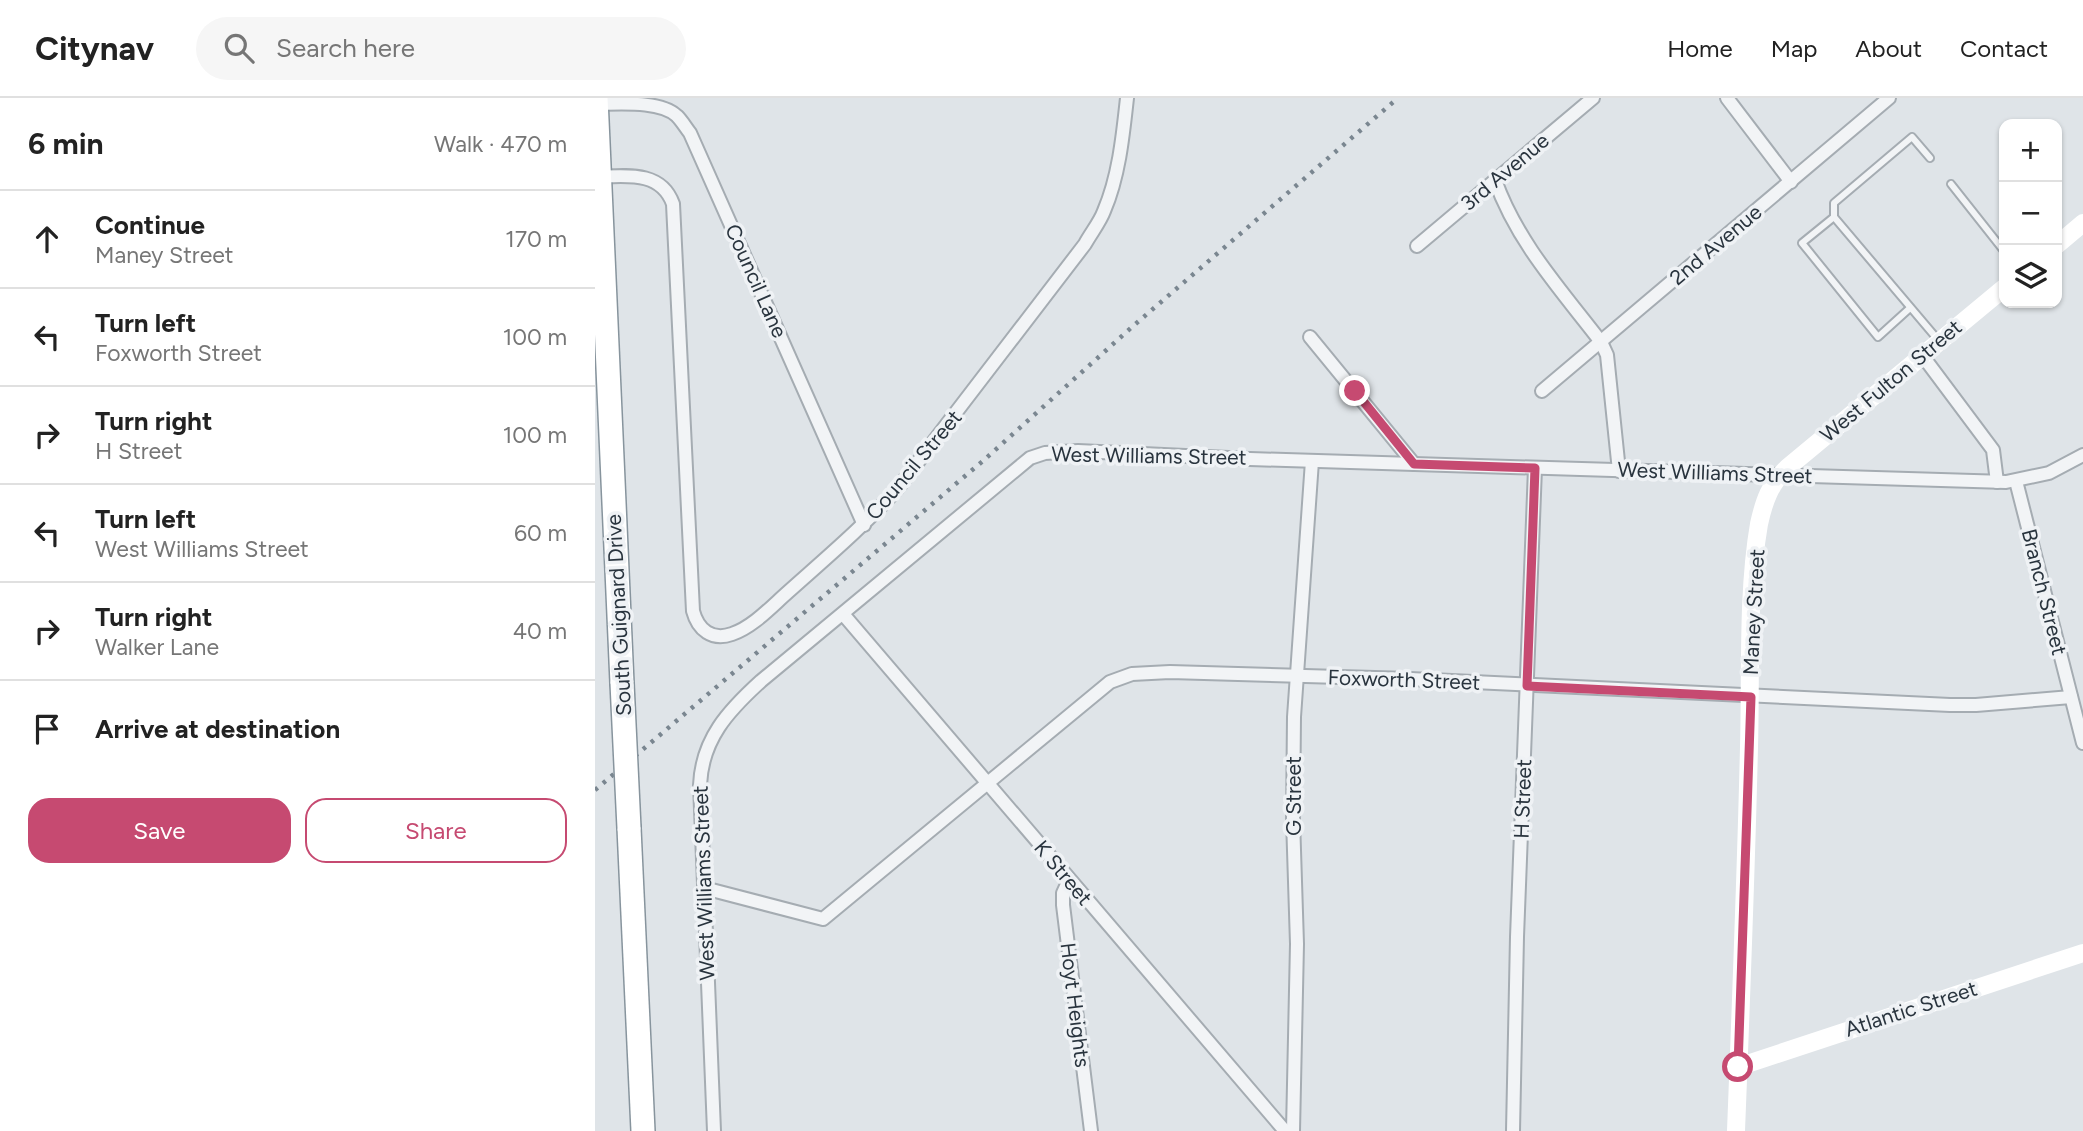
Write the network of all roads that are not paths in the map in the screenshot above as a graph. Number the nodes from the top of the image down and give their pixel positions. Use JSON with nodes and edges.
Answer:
{"nodes":[{"id":1,"x":1127,"y":98,"type":"edge"},
{"id":2,"x":1593,"y":98,"type":"edge"},
{"id":3,"x":1727,"y":98,"type":"edge"},
{"id":4,"x":1889,"y":98,"type":"edge"},
{"id":5,"x":596,"y":101,"type":"edge"},
{"id":6,"x":1930,"y":158,"type":"dead end"},
{"id":7,"x":597,"y":177,"type":"edge"},
{"id":8,"x":1495,"y":180,"type":"junction"},
{"id":9,"x":1791,"y":182,"type":"junction"},
{"id":10,"x":1951,"y":184,"type":"dead end"},
{"id":11,"x":1834,"y":217,"type":"junction"},
{"id":12,"x":2083,"y":223,"type":"edge"},
{"id":13,"x":2062,"y":241,"type":"edge"},
{"id":14,"x":1999,"y":245,"type":"edge"},
{"id":15,"x":1417,"y":246,"type":"dead end"},
{"id":16,"x":1999,"y":292,"type":"edge"},
{"id":17,"x":1910,"y":308,"type":"junction"},
{"id":18,"x":1310,"y":337,"type":"dead end"},
{"id":19,"x":1938,"y":341,"type":"junction"},
{"id":20,"x":1601,"y":342,"type":"junction"},
{"id":21,"x":1922,"y":355,"type":"junction"},
{"id":22,"x":1542,"y":391,"type":"dead end"},
{"id":23,"x":2083,"y":455,"type":"edge"},
{"id":24,"x":1312,"y":461,"type":"junction"},
{"id":25,"x":1414,"y":464,"type":"junction"},
{"id":26,"x":1535,"y":468,"type":"junction"},
{"id":27,"x":1619,"y":471,"type":"junction"},
{"id":28,"x":1779,"y":475,"type":"junction"},
{"id":29,"x":2016,"y":481,"type":"junction"},
{"id":30,"x":1997,"y":482,"type":"junction"},
{"id":31,"x":864,"y":525,"type":"junction"},
{"id":32,"x":843,"y":614,"type":"junction"},
{"id":33,"x":1297,"y":676,"type":"junction"},
{"id":34,"x":1527,"y":686,"type":"junction"},
{"id":35,"x":1751,"y":697,"type":"junction"},
{"id":36,"x":2071,"y":697,"type":"junction"},
{"id":37,"x":2083,"y":743,"type":"edge"},
{"id":38,"x":986,"y":783,"type":"junction"},
{"id":39,"x":1069,"y":880,"type":"junction"},
{"id":40,"x":704,"y":888,"type":"junction"},
{"id":41,"x":2083,"y":953,"type":"edge"},
{"id":42,"x":1738,"y":1067,"type":"junction"},
{"id":43,"x":643,"y":1131,"type":"edge"},
{"id":44,"x":714,"y":1131,"type":"edge"},
{"id":45,"x":1091,"y":1131,"type":"edge"},
{"id":46,"x":1285,"y":1131,"type":"edge"},
{"id":47,"x":1293,"y":1131,"type":"edge"},
{"id":48,"x":1513,"y":1131,"type":"edge"},
{"id":49,"x":1736,"y":1131,"type":"edge"}],
"edges":[{"from":1,"to":31,"type":"street","name":"Council Street"},
{"from":2,"to":8,"type":"street","name":"3rd Avenue"},
{"from":3,"to":9,"type":"street"},
{"from":4,"to":9,"type":"street","name":"2nd Avenue"},
{"from":5,"to":7,"type":"highway","name":"South Guignard Drive"},
{"from":5,"to":31,"type":"street","name":"Council Lane"},
{"from":6,"to":11,"type":"lane"},
{"from":7,"to":31,"type":"street","name":"Council Street"},
{"from":7,"to":43,"type":"highway","name":"South Guignard Drive","bridge":true},
{"from":8,"to":15,"type":"street","name":"3rd Avenue"},
{"from":8,"to":20,"type":"street"},
{"from":9,"to":20,"type":"street","name":"2nd Avenue"},
{"from":10,"to":14,"type":"lane"},
{"from":11,"to":17,"type":"lane"},
{"from":11,"to":17,"type":"lane"},
{"from":12,"to":13,"type":"street"},
{"from":16,"to":19,"type":"street","name":"West Fulton Street"},
{"from":17,"to":19,"type":"lane"},
{"from":18,"to":25,"type":"street"},
{"from":19,"to":21,"type":"street","name":"West Fulton Street"},
{"from":20,"to":22,"type":"street","name":"2nd Avenue"},
{"from":20,"to":27,"type":"street"},
{"from":21,"to":28,"type":"street","name":"West Fulton Street"},
{"from":21,"to":30,"type":"street"},
{"from":23,"to":29,"type":"street","name":"West Williams Street"},
{"from":24,"to":25,"type":"street","name":"West Williams Street"},
{"from":24,"to":32,"type":"street","name":"West Williams Street"},
{"from":24,"to":33,"type":"street","name":"G Street"},
{"from":25,"to":26,"type":"street","name":"West Williams Street"},
{"from":26,"to":27,"type":"street","name":"West Williams Street"},
{"from":26,"to":34,"type":"street","name":"H Street"},
{"from":27,"to":28,"type":"street","name":"West Williams Street"},
{"from":28,"to":30,"type":"street","name":"West Williams Street"},
{"from":28,"to":35,"type":"street","name":"Maney Street"},
{"from":29,"to":30,"type":"street","name":"West Williams Street"},
{"from":29,"to":36,"type":"street","name":"Branch Street"},
{"from":32,"to":38,"type":"street","name":"K Street"},
{"from":32,"to":40,"type":"street","name":"West Williams Street"},
{"from":33,"to":34,"type":"street","name":"Foxworth Street"},
{"from":33,"to":38,"type":"street","name":"Foxworth Street"},
{"from":33,"to":47,"type":"street","name":"G Street"},
{"from":34,"to":35,"type":"street","name":"Foxworth Street"},
{"from":34,"to":48,"type":"street","name":"H Street"},
{"from":35,"to":36,"type":"street","name":"Foxworth Street"},
{"from":35,"to":42,"type":"street","name":"Maney Street"},
{"from":36,"to":37,"type":"street","name":"Branch Street"},
{"from":38,"to":39,"type":"street","name":"K Street"},
{"from":38,"to":40,"type":"street","name":"Foxworth Street"},
{"from":39,"to":45,"type":"street","name":"Hoyt Heights"},
{"from":39,"to":46,"type":"street","name":"K Street"},
{"from":40,"to":44,"type":"street","name":"West Williams Street"},
{"from":41,"to":42,"type":"street","name":"Atlantic Street"},
{"from":42,"to":49,"type":"street","name":"Maney Street"}]}
